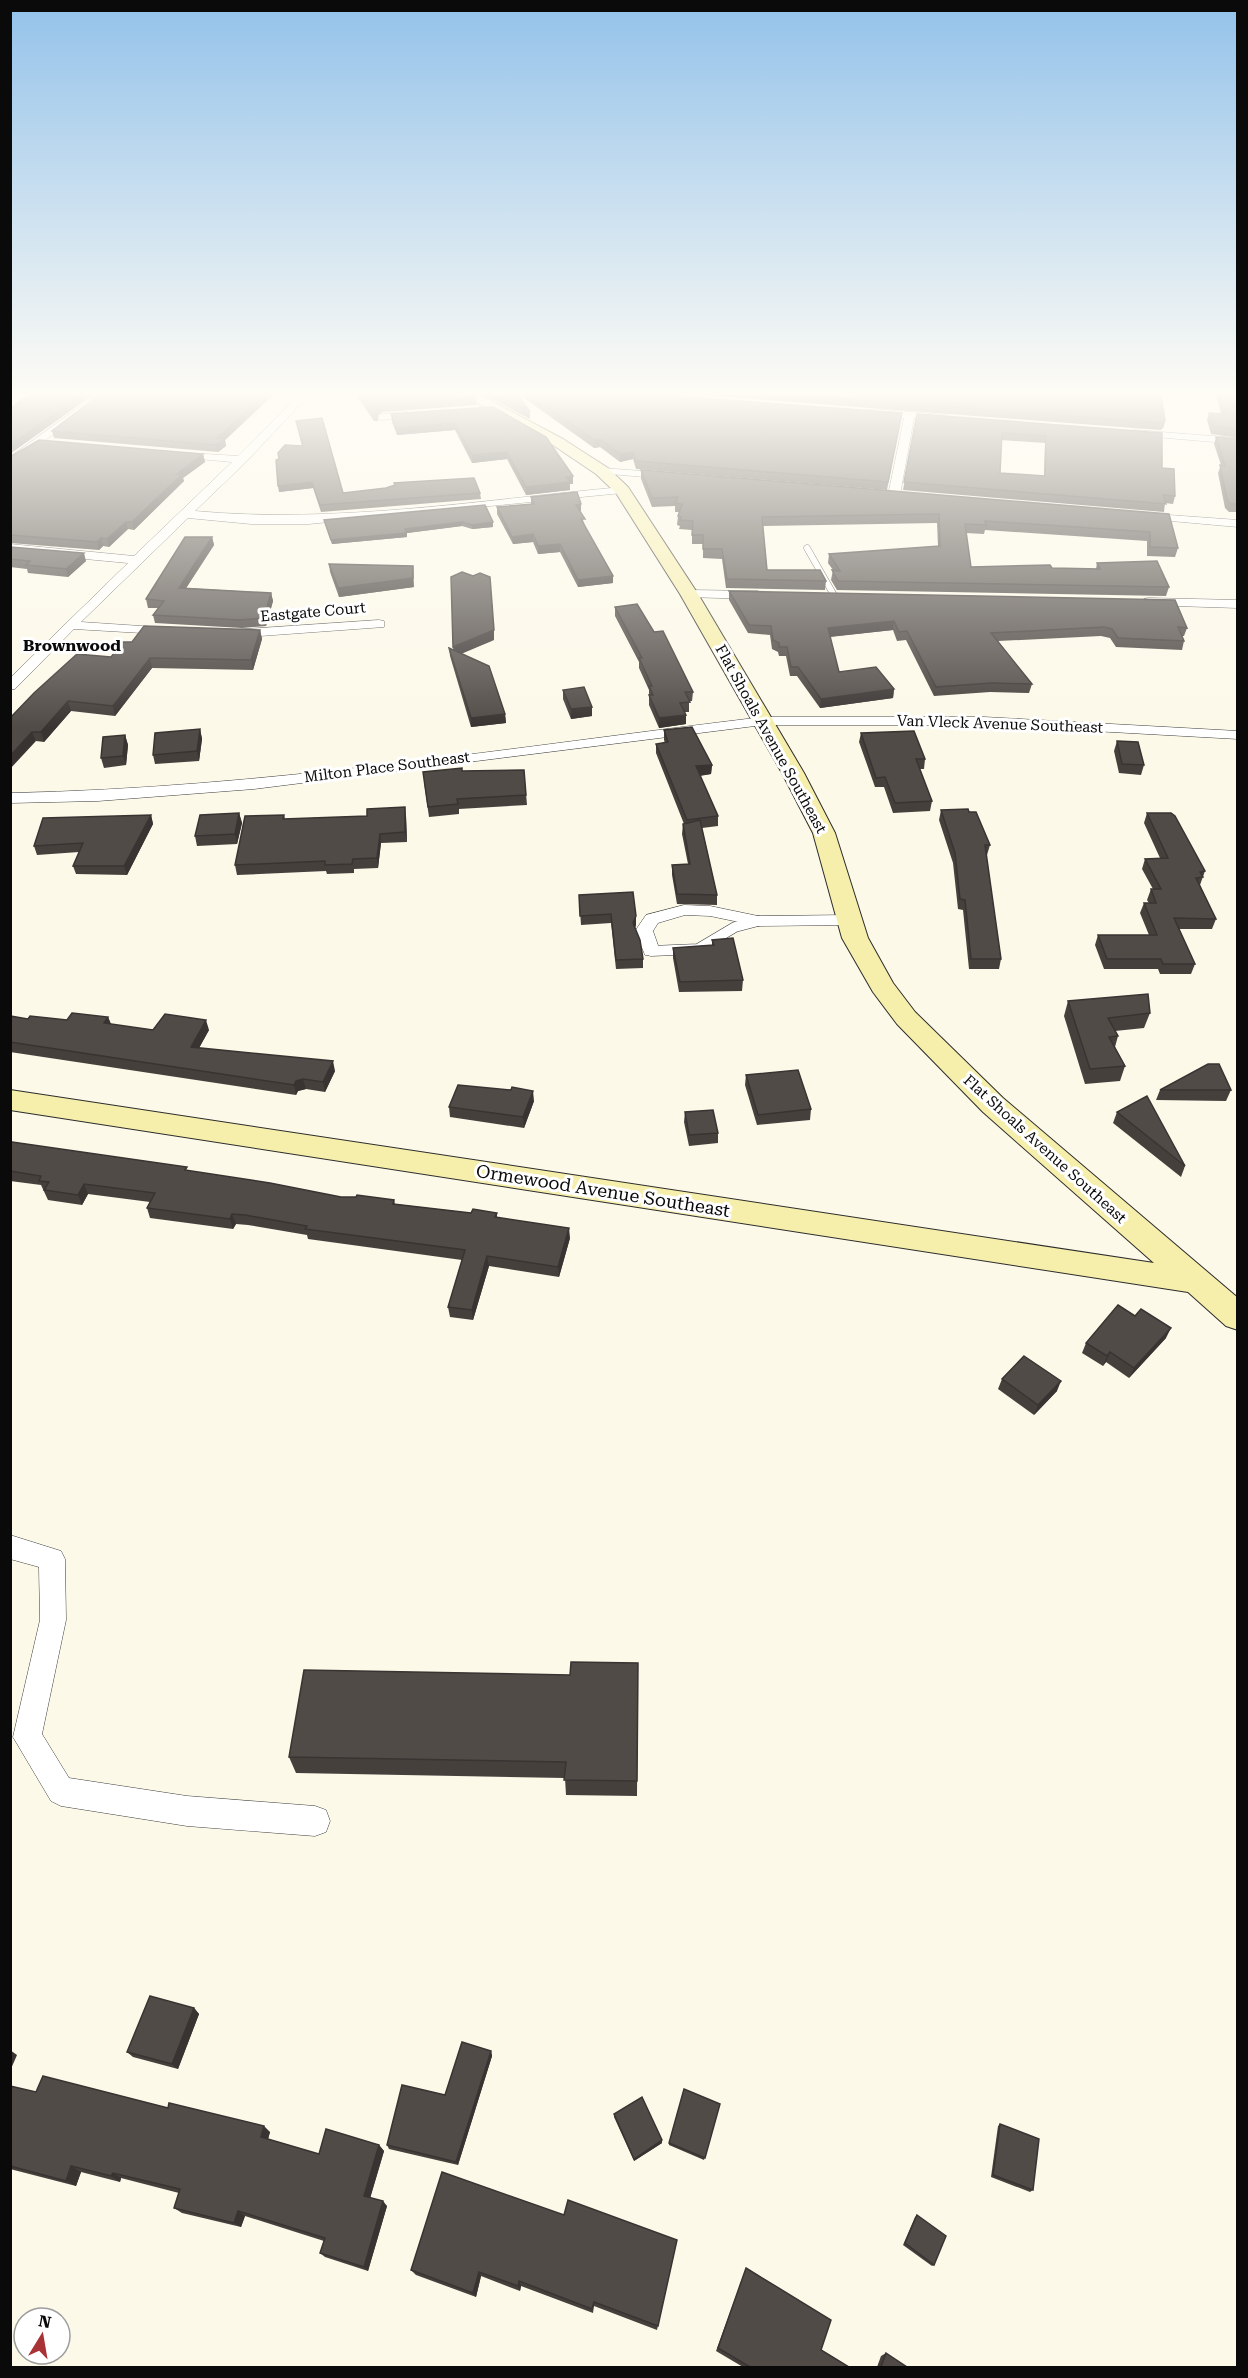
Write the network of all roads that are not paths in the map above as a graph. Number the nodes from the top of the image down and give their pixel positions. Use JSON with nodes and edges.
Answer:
{"nodes":[{"id":1,"x":194,"y":506,"type":"edge"},
{"id":2,"x":455,"y":506,"type":"edge"},
{"id":3,"x":632,"y":506,"type":"edge"},
{"id":4,"x":186,"y":514,"type":"junction"},
{"id":5,"x":1131,"y":515,"type":"edge"},
{"id":6,"x":1238,"y":524,"type":"edge"},
{"id":7,"x":10,"y":548,"type":"edge"},
{"id":8,"x":807,"y":548,"type":"dead end"},
{"id":9,"x":136,"y":560,"type":"junction"},
{"id":10,"x":689,"y":594,"type":"junction"},
{"id":11,"x":767,"y":595,"type":"edge"},
{"id":12,"x":835,"y":597,"type":"edge"},
{"id":13,"x":1131,"y":602,"type":"edge"},
{"id":14,"x":1238,"y":604,"type":"edge"},
{"id":15,"x":379,"y":624,"type":"dead end"},
{"id":16,"x":70,"y":625,"type":"junction"},
{"id":17,"x":190,"y":633,"type":"edge"},
{"id":18,"x":221,"y":634,"type":"edge"},
{"id":19,"x":10,"y":686,"type":"edge"},
{"id":20,"x":763,"y":721,"type":"junction"},
{"id":21,"x":1238,"y":735,"type":"edge"},
{"id":22,"x":10,"y":798,"type":"edge"},
{"id":23,"x":850,"y":920,"type":"junction"},
{"id":24,"x":758,"y":921,"type":"junction"},
{"id":25,"x":651,"y":951,"type":"joint"},
{"id":26,"x":10,"y":1100,"type":"edge"},
{"id":27,"x":1195,"y":1281,"type":"junction"},
{"id":28,"x":1238,"y":1317,"type":"edge"},
{"id":29,"x":10,"y":1547,"type":"edge"},
{"id":30,"x":315,"y":1821,"type":"dead end"}],
"edges":[{"from":1,"to":4,"type":"street"},
{"from":2,"to":4,"type":"street"},
{"from":3,"to":10,"type":"street","name":"Flat Shoals Avenue Southeast"},
{"from":4,"to":9,"type":"street"},
{"from":5,"to":6,"type":"street"},
{"from":7,"to":9,"type":"street"},
{"from":8,"to":12,"type":"lane"},
{"from":9,"to":16,"type":"street"},
{"from":10,"to":11,"type":"street"},
{"from":10,"to":20,"type":"street","name":"Flat Shoals Avenue Southeast"},
{"from":13,"to":14,"type":"street"},
{"from":15,"to":18,"type":"street","name":"Eastgate Court"},
{"from":16,"to":17,"type":"street"},
{"from":16,"to":19,"type":"street"},
{"from":20,"to":21,"type":"street","name":"Van Vleck Avenue Southeast"},
{"from":20,"to":22,"type":"street","name":"Milton Place Southeast"},
{"from":20,"to":23,"type":"street","name":"Flat Shoals Avenue Southeast"},
{"from":23,"to":24,"type":"street"},
{"from":23,"to":27,"type":"street","name":"Flat Shoals Avenue Southeast"},
{"from":24,"to":25,"type":"lane"},
{"from":24,"to":25,"type":"street"},
{"from":26,"to":27,"type":"street","name":"Ormewood Avenue Southeast"},
{"from":27,"to":28,"type":"street","name":"Flat Shoals Avenue Southeast"},
{"from":29,"to":30,"type":"street"}]}
